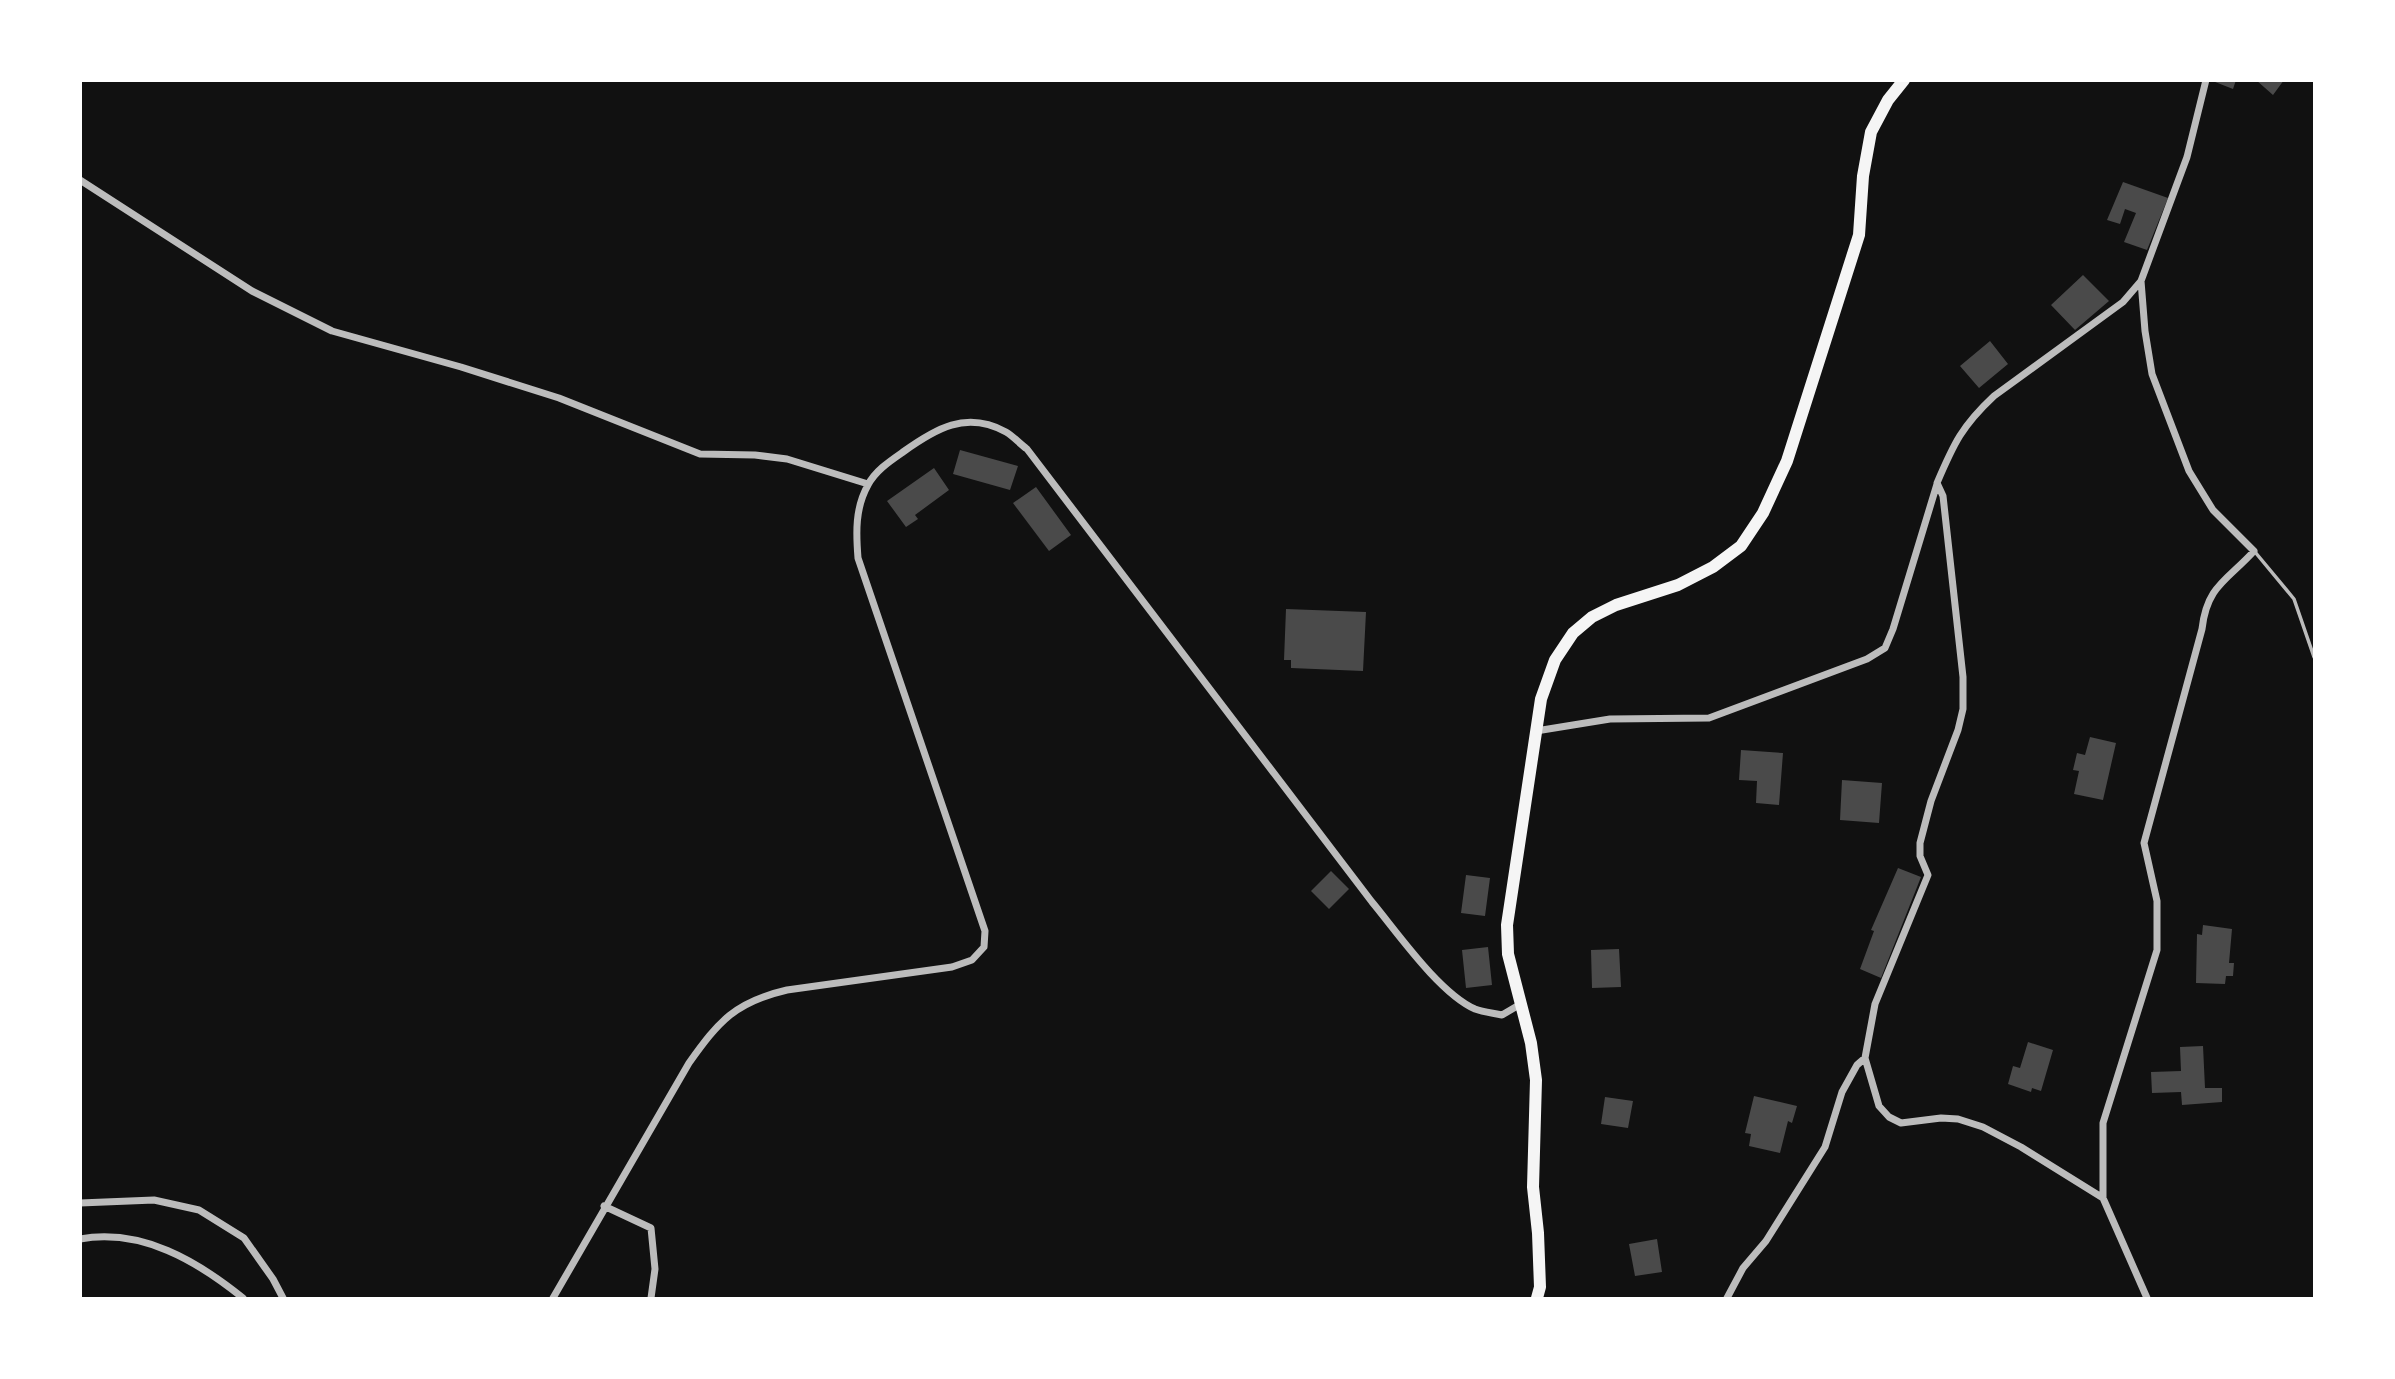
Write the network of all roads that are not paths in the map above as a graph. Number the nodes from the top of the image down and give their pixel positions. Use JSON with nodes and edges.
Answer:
{"nodes":[{"id":1,"x":1904,"y":80,"type":"edge"},
{"id":2,"x":2206,"y":80,"type":"edge"},
{"id":3,"x":80,"y":180,"type":"edge"},
{"id":4,"x":2141,"y":281,"type":"junction"},
{"id":5,"x":1937,"y":483,"type":"junction"},
{"id":6,"x":868,"y":484,"type":"junction"},
{"id":7,"x":2254,"y":551,"type":"junction"},
{"id":8,"x":2315,"y":657,"type":"edge"},
{"id":9,"x":1536,"y":731,"type":"junction"},
{"id":10,"x":1520,"y":1005,"type":"junction"},
{"id":11,"x":1865,"y":1058,"type":"junction"},
{"id":12,"x":2103,"y":1198,"type":"junction"},
{"id":13,"x":80,"y":1203,"type":"edge"},
{"id":14,"x":604,"y":1206,"type":"junction"},
{"id":15,"x":80,"y":1239,"type":"edge"},
{"id":16,"x":243,"y":1298,"type":"edge"},
{"id":17,"x":283,"y":1298,"type":"edge"},
{"id":18,"x":553,"y":1298,"type":"edge"},
{"id":19,"x":651,"y":1298,"type":"edge"},
{"id":20,"x":1537,"y":1298,"type":"edge"},
{"id":21,"x":1727,"y":1298,"type":"edge"},
{"id":22,"x":2147,"y":1298,"type":"edge"}],
"edges":[{"from":1,"to":9,"type":"highway"},
{"from":2,"to":4,"type":"street"},
{"from":3,"to":6,"type":"street"},
{"from":4,"to":5,"type":"street"},
{"from":4,"to":7,"type":"street"},
{"from":5,"to":9,"type":"street"},
{"from":5,"to":11,"type":"street"},
{"from":6,"to":10,"type":"street"},
{"from":6,"to":14,"type":"street"},
{"from":7,"to":8,"type":"lane"},
{"from":7,"to":12,"type":"street"},
{"from":9,"to":10,"type":"highway"},
{"from":10,"to":20,"type":"highway"},
{"from":11,"to":12,"type":"street"},
{"from":11,"to":21,"type":"street"},
{"from":12,"to":22,"type":"street"},
{"from":13,"to":17,"type":"street"},
{"from":14,"to":18,"type":"street"},
{"from":14,"to":19,"type":"street"},
{"from":15,"to":16,"type":"street"}]}
